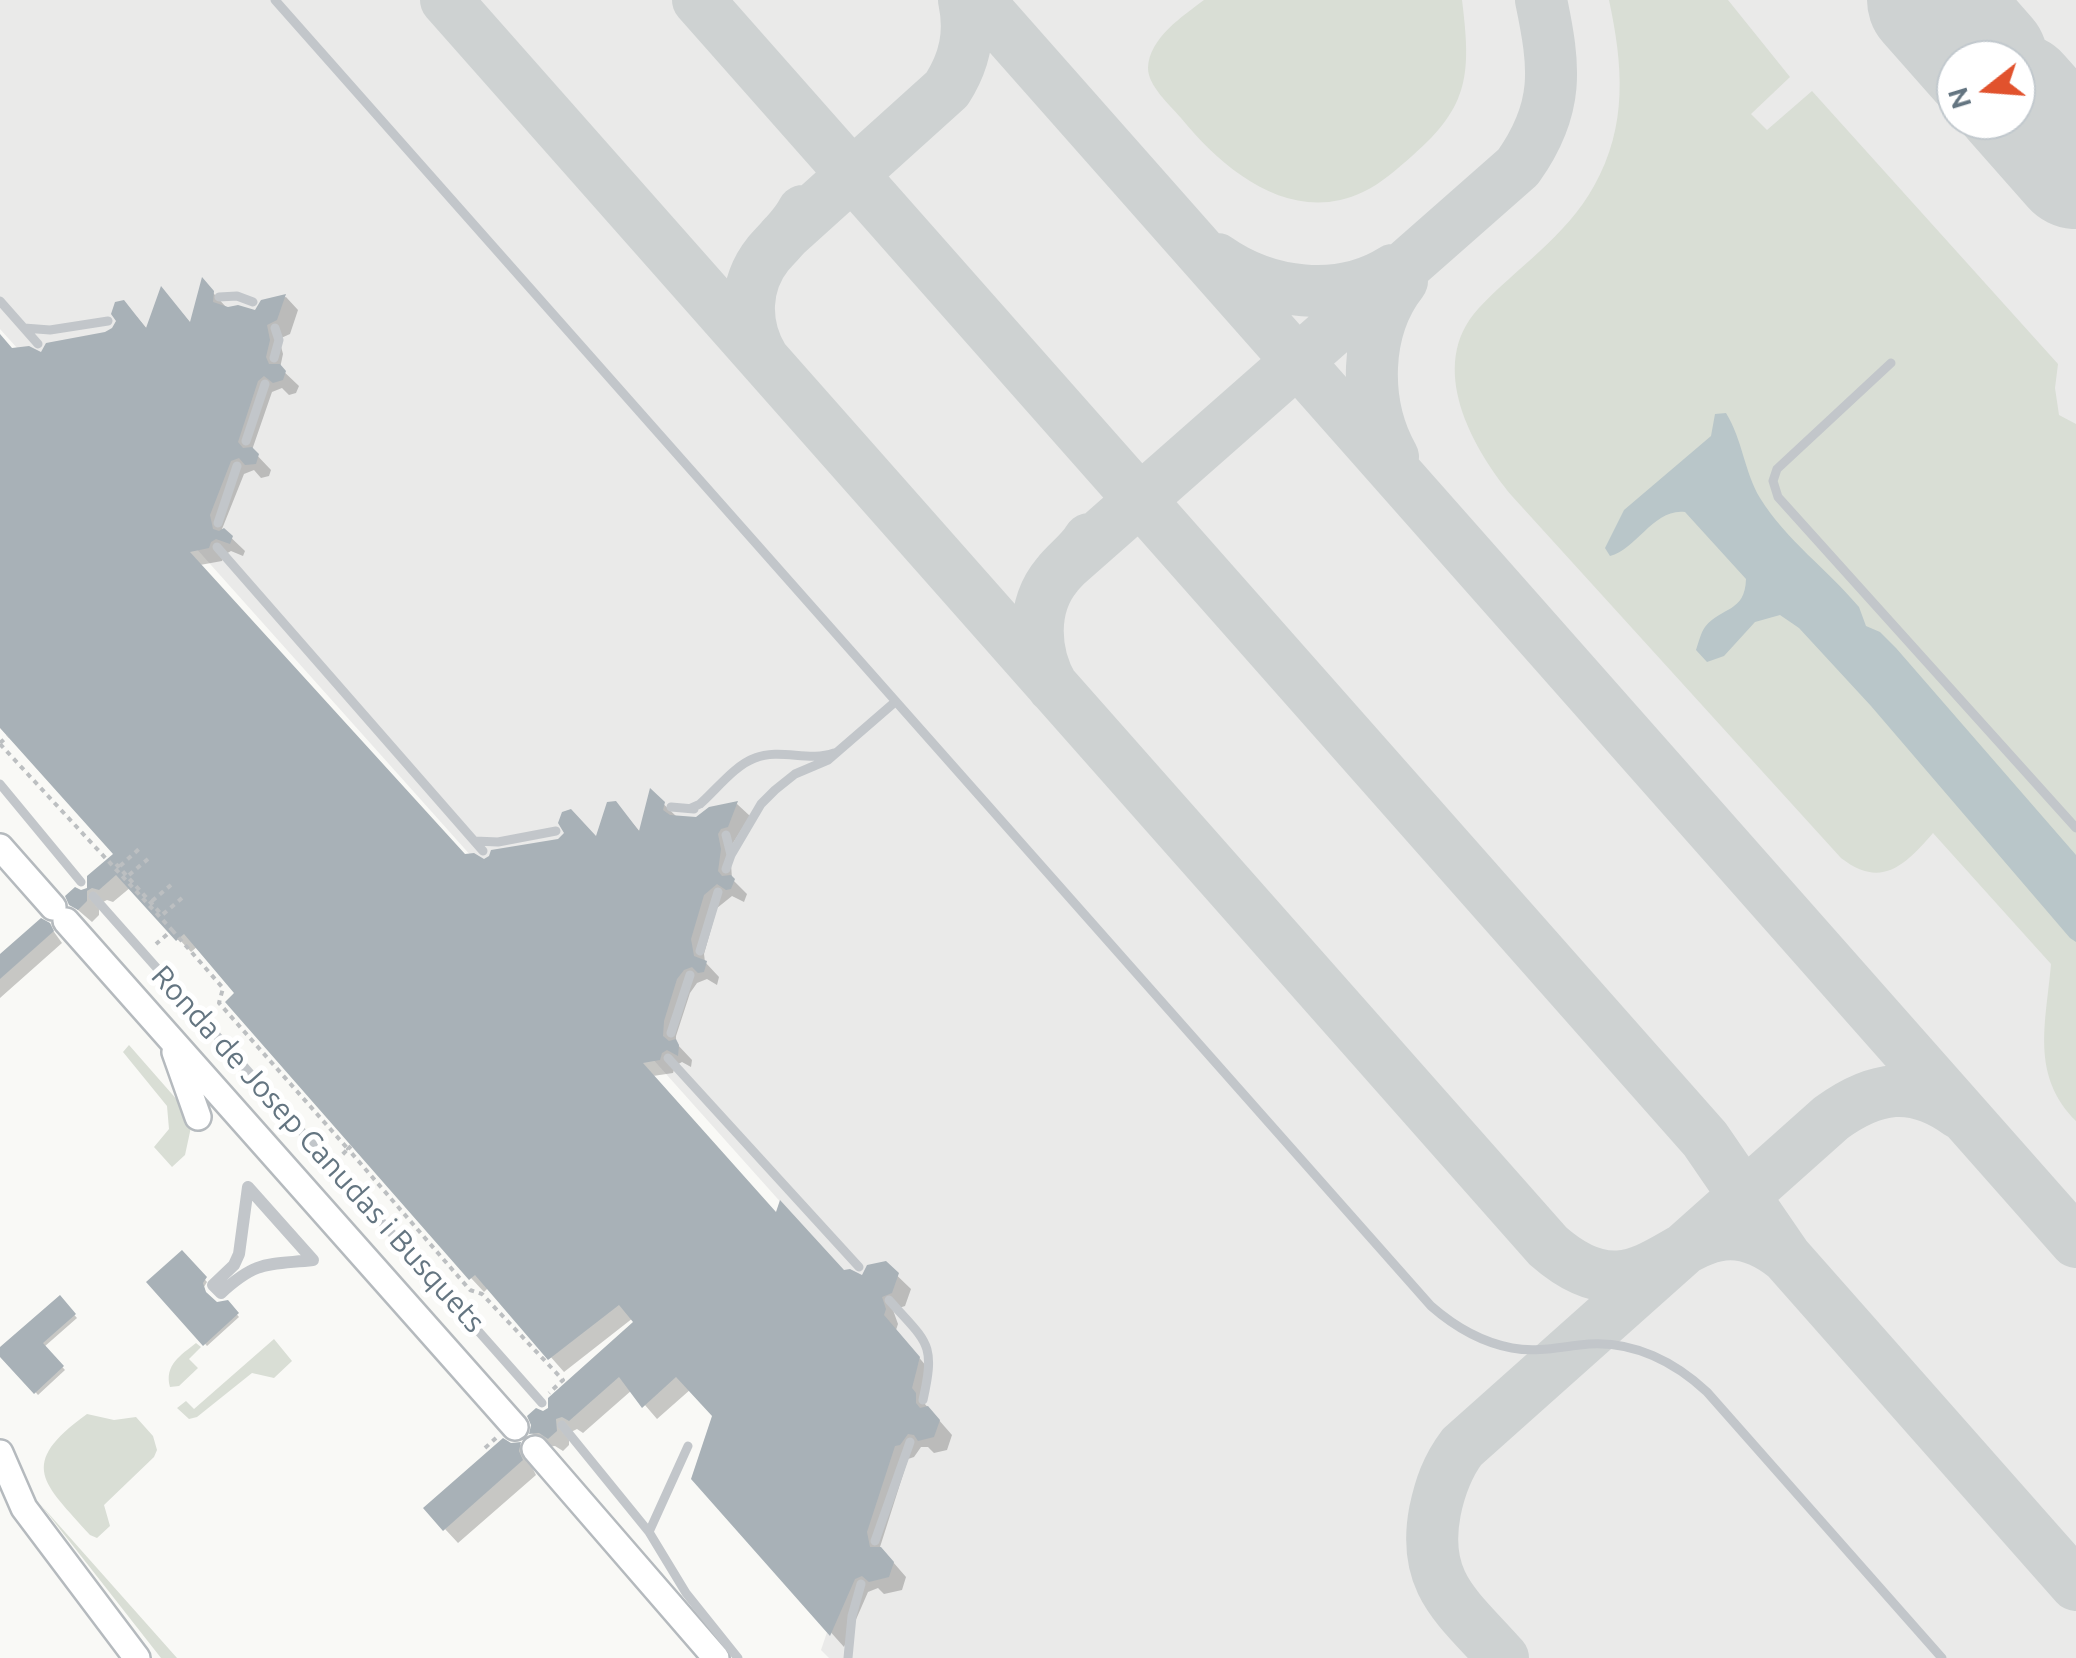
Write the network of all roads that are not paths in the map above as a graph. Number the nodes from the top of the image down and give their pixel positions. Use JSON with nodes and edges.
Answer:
{"nodes":[{"id":1,"x":275,"y":0,"type":"edge"},
{"id":2,"x":219,"y":297,"type":"dead end"},
{"id":3,"x":0,"y":301,"type":"edge"},
{"id":4,"x":253,"y":302,"type":"dead end"},
{"id":5,"x":108,"y":321,"type":"dead end"},
{"id":6,"x":24,"y":328,"type":"junction"},
{"id":7,"x":274,"y":328,"type":"dead end"},
{"id":8,"x":38,"y":344,"type":"dead end"},
{"id":9,"x":274,"y":358,"type":"dead end"},
{"id":10,"x":1891,"y":363,"type":"dead end"},
{"id":11,"x":265,"y":384,"type":"dead end"},
{"id":12,"x":246,"y":441,"type":"dead end"},
{"id":13,"x":237,"y":466,"type":"dead end"},
{"id":14,"x":218,"y":522,"type":"dead end"},
{"id":15,"x":220,"y":546,"type":"dead end"},
{"id":16,"x":895,"y":702,"type":"junction"},
{"id":17,"x":841,"y":749,"type":"junction"},
{"id":18,"x":0,"y":784,"type":"edge"},
{"id":19,"x":671,"y":807,"type":"dead end"},
{"id":20,"x":2076,"y":828,"type":"edge"},
{"id":21,"x":556,"y":831,"type":"dead end"},
{"id":22,"x":726,"y":835,"type":"dead end"},
{"id":23,"x":474,"y":841,"type":"junction"},
{"id":24,"x":0,"y":847,"type":"edge"},
{"id":25,"x":483,"y":851,"type":"dead end"},
{"id":26,"x":731,"y":855,"type":"junction"},
{"id":27,"x":726,"y":869,"type":"dead end"},
{"id":28,"x":81,"y":882,"type":"dead end"},
{"id":29,"x":718,"y":892,"type":"dead end"},
{"id":30,"x":93,"y":896,"type":"dead end"},
{"id":31,"x":700,"y":951,"type":"dead end"},
{"id":32,"x":690,"y":975,"type":"dead end"},
{"id":33,"x":672,"y":1033,"type":"dead end"},
{"id":34,"x":172,"y":1043,"type":"junction"},
{"id":35,"x":672,"y":1060,"type":"dead end"},
{"id":36,"x":198,"y":1117,"type":"dead end"},
{"id":37,"x":313,"y":1260,"type":"joint"},
{"id":38,"x":859,"y":1267,"type":"dead end"},
{"id":39,"x":889,"y":1300,"type":"dead end"},
{"id":40,"x":923,"y":1400,"type":"dead end"},
{"id":41,"x":542,"y":1403,"type":"dead end"},
{"id":42,"x":562,"y":1425,"type":"dead end"},
{"id":43,"x":515,"y":1426,"type":"dead end"},
{"id":44,"x":910,"y":1442,"type":"dead end"},
{"id":45,"x":688,"y":1446,"type":"dead end"},
{"id":46,"x":534,"y":1449,"type":"dead end"},
{"id":47,"x":0,"y":1453,"type":"edge"},
{"id":48,"x":649,"y":1532,"type":"junction"},
{"id":49,"x":875,"y":1541,"type":"dead end"},
{"id":50,"x":860,"y":1584,"type":"dead end"},
{"id":51,"x":137,"y":1658,"type":"edge"},
{"id":52,"x":716,"y":1658,"type":"edge"},
{"id":53,"x":738,"y":1658,"type":"edge"},
{"id":54,"x":848,"y":1658,"type":"edge"},
{"id":55,"x":1942,"y":1658,"type":"edge"}],
"edges":[{"from":1,"to":16,"type":"lane"},
{"from":2,"to":4,"type":"lane"},
{"from":3,"to":6,"type":"lane"},
{"from":5,"to":6,"type":"lane"},
{"from":6,"to":8,"type":"lane"},
{"from":7,"to":9,"type":"lane"},
{"from":10,"to":20,"type":"lane"},
{"from":11,"to":12,"type":"lane"},
{"from":13,"to":14,"type":"lane"},
{"from":15,"to":23,"type":"lane"},
{"from":16,"to":17,"type":"lane"},
{"from":16,"to":55,"type":"lane"},
{"from":17,"to":19,"type":"lane"},
{"from":17,"to":26,"type":"lane"},
{"from":18,"to":28,"type":"lane"},
{"from":21,"to":23,"type":"lane"},
{"from":22,"to":26,"type":"lane"},
{"from":23,"to":25,"type":"lane"},
{"from":24,"to":34,"type":"main road","name":"Ronda de Josep Canudas i Busquets"},
{"from":26,"to":27,"type":"lane"},
{"from":29,"to":31,"type":"lane"},
{"from":30,"to":41,"type":"lane","name":"Ronda de Josep Canudas i Busquets"},
{"from":32,"to":33,"type":"lane"},
{"from":34,"to":36,"type":"main road"},
{"from":34,"to":43,"type":"main road","name":"Ronda de Josep Canudas i Busquets"},
{"from":35,"to":38,"type":"lane"},
{"from":37,"to":37,"type":"street"},
{"from":39,"to":40,"type":"lane"},
{"from":42,"to":48,"type":"lane"},
{"from":44,"to":49,"type":"lane"},
{"from":45,"to":48,"type":"lane"},
{"from":46,"to":52,"type":"main road"},
{"from":47,"to":51,"type":"main road"},
{"from":48,"to":53,"type":"lane"},
{"from":50,"to":54,"type":"lane"}]}
